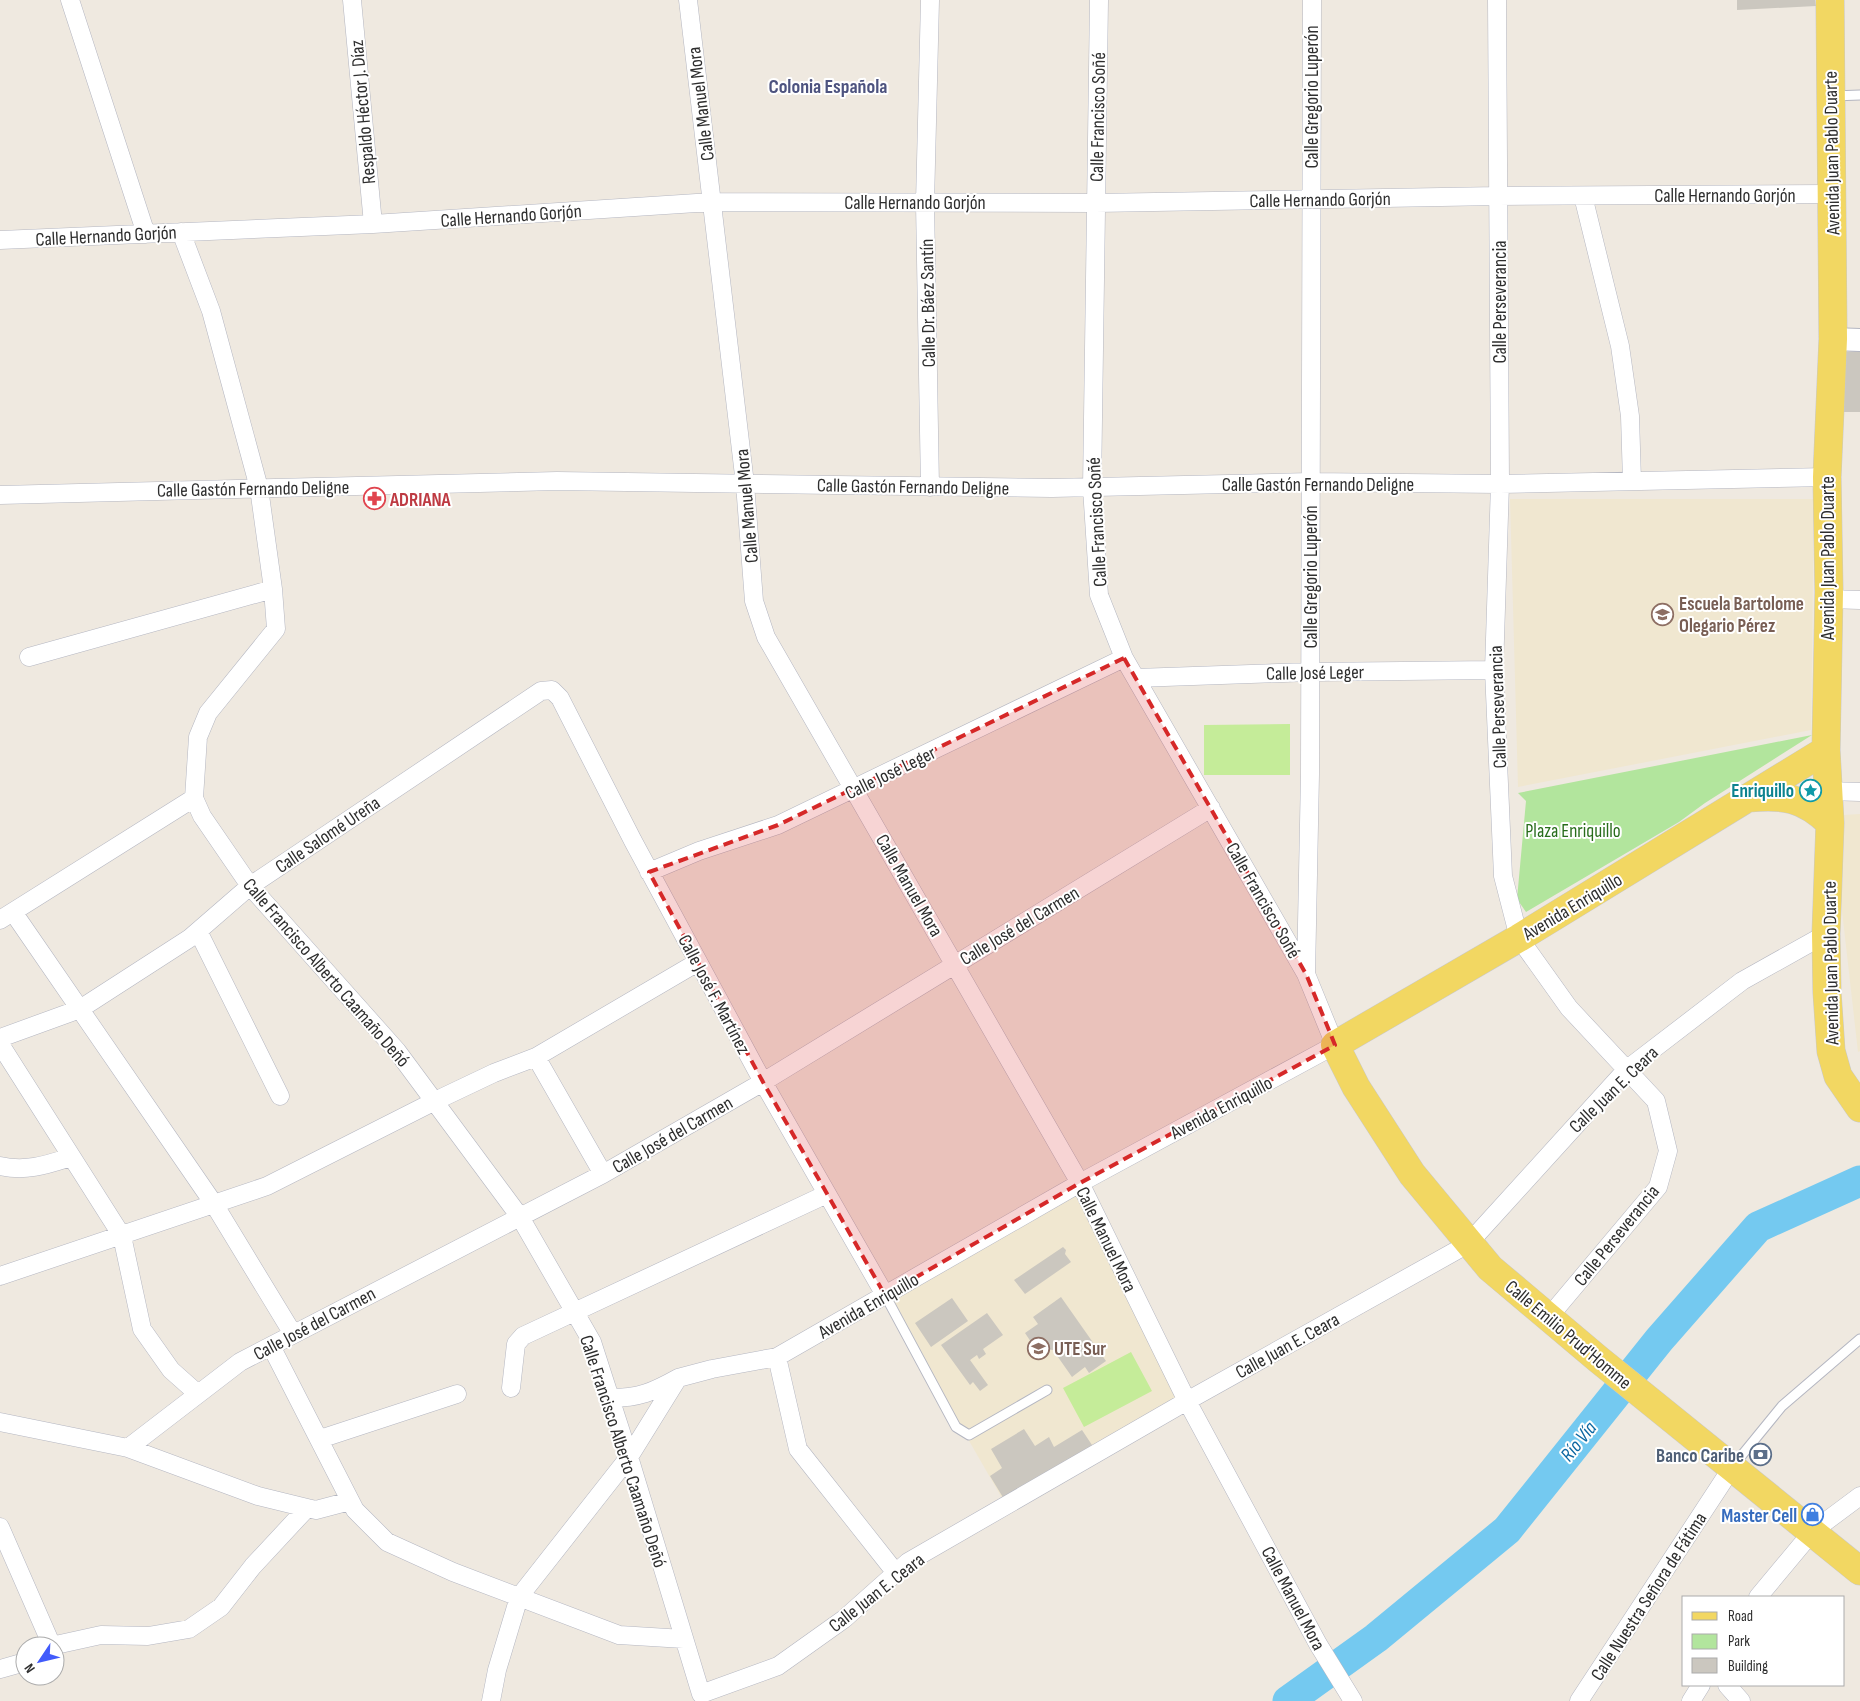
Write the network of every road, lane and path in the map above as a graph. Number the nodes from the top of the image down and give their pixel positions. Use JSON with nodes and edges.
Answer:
{"nodes":[{"id":1,"x":70,"y":0,"type":"edge"},
{"id":2,"x":352,"y":0,"type":"edge"},
{"id":3,"x":688,"y":0,"type":"edge"},
{"id":4,"x":930,"y":0,"type":"edge"},
{"id":5,"x":1099,"y":0,"type":"edge"},
{"id":6,"x":1312,"y":0,"type":"edge"},
{"id":7,"x":1497,"y":0,"type":"edge"},
{"id":8,"x":1830,"y":0,"type":"edge"},
{"id":9,"x":1860,"y":95,"type":"edge"},
{"id":10,"x":1830,"y":96,"type":"junction"},
{"id":11,"x":1831,"y":194,"type":"junction"},
{"id":12,"x":1498,"y":196,"type":"junction"},
{"id":13,"x":1583,"y":196,"type":"junction"},
{"id":14,"x":1310,"y":200,"type":"junction"},
{"id":15,"x":712,"y":202,"type":"junction"},
{"id":16,"x":925,"y":202,"type":"junction"},
{"id":17,"x":1096,"y":203,"type":"junction"},
{"id":18,"x":373,"y":224,"type":"junction"},
{"id":19,"x":181,"y":232,"type":"junction"},
{"id":20,"x":146,"y":234,"type":"junction"},
{"id":21,"x":0,"y":240,"type":"edge"},
{"id":22,"x":1833,"y":339,"type":"junction"},
{"id":23,"x":1860,"y":340,"type":"edge"},
{"id":24,"x":1827,"y":477,"type":"junction"},
{"id":25,"x":1632,"y":481,"type":"junction"},
{"id":26,"x":1310,"y":482,"type":"junction"},
{"id":27,"x":745,"y":484,"type":"junction"},
{"id":28,"x":1500,"y":484,"type":"junction"},
{"id":29,"x":930,"y":487,"type":"junction"},
{"id":30,"x":259,"y":488,"type":"junction"},
{"id":31,"x":1092,"y":488,"type":"junction"},
{"id":32,"x":0,"y":495,"type":"edge"},
{"id":33,"x":273,"y":590,"type":"junction"},
{"id":34,"x":1828,"y":599,"type":"junction"},
{"id":35,"x":1860,"y":600,"type":"edge"},
{"id":36,"x":30,"y":657,"type":"dead end"},
{"id":37,"x":1124,"y":658,"type":"junction"},
{"id":38,"x":1494,"y":670,"type":"junction"},
{"id":39,"x":1310,"y":672,"type":"junction"},
{"id":40,"x":1136,"y":678,"type":"junction"},
{"id":41,"x":552,"y":690,"type":"joint"},
{"id":42,"x":1826,"y":750,"type":"junction"},
{"id":43,"x":854,"y":790,"type":"junction"},
{"id":44,"x":1828,"y":791,"type":"junction"},
{"id":45,"x":1860,"y":792,"type":"edge"},
{"id":46,"x":194,"y":798,"type":"junction"},
{"id":47,"x":1748,"y":798,"type":"junction"},
{"id":48,"x":1211,"y":808,"type":"junction"},
{"id":49,"x":1830,"y":823,"type":"junction"},
{"id":50,"x":649,"y":872,"type":"junction"},
{"id":51,"x":250,"y":886,"type":"junction"},
{"id":52,"x":6,"y":916,"type":"edge"},
{"id":53,"x":198,"y":931,"type":"junction"},
{"id":54,"x":1826,"y":934,"type":"junction"},
{"id":55,"x":1518,"y":938,"type":"junction"},
{"id":56,"x":698,"y":962,"type":"junction"},
{"id":57,"x":955,"y":964,"type":"junction"},
{"id":58,"x":1306,"y":974,"type":"junction"},
{"id":59,"x":80,"y":1009,"type":"junction"},
{"id":60,"x":0,"y":1038,"type":"edge"},
{"id":61,"x":0,"y":1044,"type":"edge"},
{"id":62,"x":1335,"y":1045,"type":"junction"},
{"id":63,"x":536,"y":1057,"type":"junction"},
{"id":64,"x":1626,"y":1070,"type":"junction"},
{"id":65,"x":763,"y":1082,"type":"junction"},
{"id":66,"x":280,"y":1096,"type":"dead end"},
{"id":67,"x":435,"y":1101,"type":"junction"},
{"id":68,"x":1860,"y":1108,"type":"edge"},
{"id":69,"x":71,"y":1156,"type":"junction"},
{"id":70,"x":0,"y":1166,"type":"edge"},
{"id":71,"x":603,"y":1174,"type":"junction"},
{"id":72,"x":1080,"y":1183,"type":"junction"},
{"id":73,"x":828,"y":1194,"type":"junction"},
{"id":74,"x":214,"y":1204,"type":"junction"},
{"id":75,"x":520,"y":1217,"type":"junction"},
{"id":76,"x":122,"y":1236,"type":"junction"},
{"id":77,"x":1468,"y":1244,"type":"junction"},
{"id":78,"x":0,"y":1276,"type":"edge"},
{"id":79,"x":886,"y":1295,"type":"junction"},
{"id":80,"x":576,"y":1314,"type":"junction"},
{"id":81,"x":1548,"y":1318,"type":"junction"},
{"id":82,"x":293,"y":1334,"type":"junction"},
{"id":83,"x":1860,"y":1339,"type":"edge"},
{"id":84,"x":271,"y":1346,"type":"junction"},
{"id":85,"x":777,"y":1357,"type":"junction"},
{"id":86,"x":678,"y":1378,"type":"junction"},
{"id":87,"x":512,"y":1388,"type":"dead end"},
{"id":88,"x":1047,"y":1390,"type":"dead end"},
{"id":89,"x":198,"y":1394,"type":"junction"},
{"id":90,"x":456,"y":1394,"type":"dead end"},
{"id":91,"x":610,"y":1398,"type":"junction"},
{"id":92,"x":1187,"y":1401,"type":"junction"},
{"id":93,"x":0,"y":1422,"type":"edge"},
{"id":94,"x":320,"y":1439,"type":"junction"},
{"id":95,"x":128,"y":1448,"type":"junction"},
{"id":96,"x":629,"y":1457,"type":"junction"},
{"id":97,"x":1733,"y":1466,"type":"junction"},
{"id":98,"x":1860,"y":1496,"type":"edge"},
{"id":99,"x":350,"y":1501,"type":"junction"},
{"id":100,"x":307,"y":1508,"type":"junction"},
{"id":101,"x":0,"y":1527,"type":"edge"},
{"id":102,"x":1813,"y":1531,"type":"junction"},
{"id":103,"x":1860,"y":1571,"type":"edge"},
{"id":104,"x":896,"y":1573,"type":"junction"},
{"id":105,"x":1759,"y":1596,"type":"edge"},
{"id":106,"x":519,"y":1597,"type":"junction"},
{"id":107,"x":48,"y":1636,"type":"edge"},
{"id":108,"x":684,"y":1639,"type":"junction"},
{"id":109,"x":65,"y":1643,"type":"edge"},
{"id":110,"x":15,"y":1665,"type":"edge"},
{"id":111,"x":0,"y":1669,"type":"edge"},
{"id":112,"x":1700,"y":1686,"type":"edge"},
{"id":113,"x":1728,"y":1686,"type":"edge"},
{"id":114,"x":701,"y":1694,"type":"joint"},
{"id":115,"x":1348,"y":1694,"type":"edge"},
{"id":116,"x":492,"y":1701,"type":"edge"},
{"id":117,"x":1579,"y":1701,"type":"edge"},
{"id":118,"x":1691,"y":1701,"type":"edge"},
{"id":119,"x":1741,"y":1701,"type":"edge"}],
"edges":[{"from":1,"to":20,"type":"street"},
{"from":2,"to":18,"type":"street","name":"Respaldo Héctor J. Díaz"},
{"from":3,"to":15,"type":"street","name":"Calle Manuel Mora"},
{"from":4,"to":16,"type":"street","name":"Calle Dr. Báez Santín"},
{"from":5,"to":17,"type":"street","name":"Calle Francisco Soñé"},
{"from":6,"to":14,"type":"street","name":"Calle Gregorio Luperón"},
{"from":7,"to":12,"type":"street","name":"Calle Perseverancia"},
{"from":8,"to":10,"type":"main road","name":"Avenida Juan Pablo Duarte"},
{"from":9,"to":10,"type":"lane"},
{"from":10,"to":11,"type":"main road","name":"Avenida Juan Pablo Duarte"},
{"from":11,"to":13,"type":"street","name":"Calle Hernando Gorjón"},
{"from":11,"to":22,"type":"main road","name":"Avenida Juan Pablo Duarte"},
{"from":12,"to":13,"type":"street","name":"Calle Hernando Gorjón"},
{"from":12,"to":14,"type":"street","name":"Calle Hernando Gorjón"},
{"from":12,"to":28,"type":"street","name":"Calle Perseverancia"},
{"from":13,"to":25,"type":"street"},
{"from":14,"to":17,"type":"street","name":"Calle Hernando Gorjón"},
{"from":14,"to":26,"type":"street","name":"Calle Gregorio Luperón"},
{"from":15,"to":16,"type":"street","name":"Calle Hernando Gorjón"},
{"from":15,"to":18,"type":"street","name":"Calle Hernando Gorjón"},
{"from":15,"to":27,"type":"street","name":"Calle Manuel Mora"},
{"from":16,"to":17,"type":"street","name":"Calle Hernando Gorjón"},
{"from":16,"to":29,"type":"street","name":"Calle Dr. Báez Santín"},
{"from":17,"to":31,"type":"street","name":"Calle Francisco Soñé"},
{"from":18,"to":19,"type":"street","name":"Calle Hernando Gorjón"},
{"from":19,"to":20,"type":"street","name":"Calle Hernando Gorjón"},
{"from":19,"to":30,"type":"street","name":"Calle Francisco Alberto Caamaño Deñó"},
{"from":20,"to":21,"type":"street","name":"Calle Hernando Gorjón"},
{"from":22,"to":23,"type":"street"},
{"from":22,"to":24,"type":"main road","name":"Avenida Juan Pablo Duarte"},
{"from":24,"to":25,"type":"street","name":"Calle Gastón Fernando Deligne"},
{"from":24,"to":34,"type":"main road","name":"Avenida Juan Pablo Duarte"},
{"from":25,"to":28,"type":"street","name":"Calle Gastón Fernando Deligne"},
{"from":26,"to":28,"type":"street","name":"Calle Gastón Fernando Deligne"},
{"from":26,"to":31,"type":"street","name":"Calle Gastón Fernando Deligne"},
{"from":26,"to":39,"type":"street","name":"Calle Gregorio Luperón"},
{"from":27,"to":29,"type":"street","name":"Calle Gastón Fernando Deligne"},
{"from":27,"to":30,"type":"street","name":"Calle Gastón Fernando Deligne"},
{"from":27,"to":43,"type":"street","name":"Calle Manuel Mora"},
{"from":28,"to":38,"type":"street","name":"Calle Perseverancia"},
{"from":29,"to":31,"type":"street","name":"Calle Gastón Fernando Deligne"},
{"from":30,"to":32,"type":"street","name":"Calle Gastón Fernando Deligne"},
{"from":30,"to":33,"type":"street","name":"Calle Francisco Alberto Caamaño Deñó"},
{"from":31,"to":37,"type":"street","name":"Calle Francisco Soñé"},
{"from":33,"to":36,"type":"street"},
{"from":33,"to":46,"type":"street","name":"Calle Francisco Alberto Caamaño Deñó"},
{"from":34,"to":35,"type":"street"},
{"from":34,"to":42,"type":"main road","name":"Avenida Juan Pablo Duarte"},
{"from":37,"to":40,"type":"street","name":"Calle Francisco Soñé"},
{"from":37,"to":43,"type":"street","name":"Calle José Leger"},
{"from":38,"to":39,"type":"street","name":"Calle José Leger"},
{"from":38,"to":55,"type":"street","name":"Calle Perseverancia"},
{"from":39,"to":40,"type":"street","name":"Calle José Leger"},
{"from":39,"to":58,"type":"street","name":"Calle Gregorio Luperón"},
{"from":40,"to":48,"type":"street","name":"Calle Francisco Soñé"},
{"from":41,"to":50,"type":"street","name":"Calle José F. Martínez"},
{"from":41,"to":51,"type":"street","name":"Calle Salomé Ureña"},
{"from":42,"to":44,"type":"main road","name":"Avenida Juan Pablo Duarte"},
{"from":42,"to":47,"type":"main road","name":"Avenida Enriquillo"},
{"from":43,"to":50,"type":"street","name":"Calle José Leger"},
{"from":43,"to":57,"type":"street","name":"Calle Manuel Mora"},
{"from":44,"to":45,"type":"street"},
{"from":44,"to":49,"type":"main road","name":"Avenida Juan Pablo Duarte"},
{"from":46,"to":51,"type":"street","name":"Calle Francisco Alberto Caamaño Deñó"},
{"from":46,"to":52,"type":"street"},
{"from":47,"to":49,"type":"main road"},
{"from":47,"to":55,"type":"main road","name":"Avenida Enriquillo"},
{"from":48,"to":57,"type":"street","name":"Calle José del Carmen"},
{"from":48,"to":58,"type":"street","name":"Calle Francisco Soñé"},
{"from":49,"to":54,"type":"main road","name":"Avenida Juan Pablo Duarte"},
{"from":50,"to":56,"type":"street","name":"Calle José F. Martínez"},
{"from":51,"to":53,"type":"street","name":"Calle Salomé Ureña"},
{"from":51,"to":67,"type":"street","name":"Calle Francisco Alberto Caamaño Deñó"},
{"from":52,"to":59,"type":"street"},
{"from":53,"to":59,"type":"street","name":"Calle Salomé Ureña"},
{"from":53,"to":66,"type":"street"},
{"from":54,"to":64,"type":"street","name":"Calle Juan E. Ceara"},
{"from":54,"to":68,"type":"main road","name":"Avenida Juan Pablo Duarte"},
{"from":55,"to":62,"type":"main road","name":"Avenida Enriquillo"},
{"from":55,"to":64,"type":"street","name":"Calle Perseverancia"},
{"from":56,"to":63,"type":"street"},
{"from":56,"to":65,"type":"street","name":"Calle José F. Martínez"},
{"from":57,"to":65,"type":"street","name":"Calle José del Carmen"},
{"from":57,"to":72,"type":"street","name":"Calle Manuel Mora"},
{"from":58,"to":62,"type":"street","name":"Calle Francisco Soñé"},
{"from":59,"to":60,"type":"street","name":"Calle Salomé Ureña"},
{"from":59,"to":74,"type":"street"},
{"from":61,"to":69,"type":"street"},
{"from":62,"to":72,"type":"street","name":"Avenida Enriquillo"},
{"from":62,"to":77,"type":"main road","name":"Calle Emilio Prud'Homme"},
{"from":63,"to":67,"type":"street"},
{"from":63,"to":71,"type":"street"},
{"from":64,"to":77,"type":"street","name":"Calle Juan E. Ceara"},
{"from":64,"to":81,"type":"street","name":"Calle Perseverancia"},
{"from":65,"to":71,"type":"street","name":"Calle José del Carmen"},
{"from":65,"to":73,"type":"street","name":"Calle José F. Martínez"},
{"from":67,"to":74,"type":"street"},
{"from":67,"to":75,"type":"street","name":"Calle Francisco Alberto Caamaño Deñó"},
{"from":69,"to":70,"type":"street"},
{"from":69,"to":76,"type":"street"},
{"from":71,"to":75,"type":"street","name":"Calle José del Carmen"},
{"from":72,"to":79,"type":"street","name":"Avenida Enriquillo"},
{"from":72,"to":92,"type":"street","name":"Calle Manuel Mora"},
{"from":73,"to":79,"type":"street","name":"Calle José F. Martínez"},
{"from":73,"to":80,"type":"street"},
{"from":74,"to":76,"type":"street"},
{"from":74,"to":82,"type":"street"},
{"from":75,"to":80,"type":"street","name":"Calle Francisco Alberto Caamaño Deñó"},
{"from":75,"to":82,"type":"street","name":"Calle José del Carmen"},
{"from":76,"to":78,"type":"street"},
{"from":76,"to":89,"type":"street"},
{"from":77,"to":81,"type":"main road","name":"Calle Emilio Prud'Homme"},
{"from":77,"to":92,"type":"street","name":"Calle Juan E. Ceara"},
{"from":79,"to":85,"type":"street","name":"Avenida Enriquillo"},
{"from":79,"to":88,"type":"lane"},
{"from":80,"to":87,"type":"street"},
{"from":80,"to":91,"type":"street","name":"Calle Francisco Alberto Caamaño Deñó"},
{"from":81,"to":97,"type":"main road","name":"Calle Emilio Prud'Homme"},
{"from":82,"to":84,"type":"street","name":"Calle José del Carmen"},
{"from":83,"to":97,"type":"lane","name":"Calle Nuestra Señora de Fátima"},
{"from":84,"to":89,"type":"street","name":"Calle José del Carmen"},
{"from":84,"to":94,"type":"street"},
{"from":85,"to":86,"type":"street","name":"Avenida Enriquillo"},
{"from":85,"to":104,"type":"street"},
{"from":86,"to":91,"type":"street","name":"Avenida Enriquillo"},
{"from":86,"to":96,"type":"street"},
{"from":89,"to":95,"type":"street","name":"Calle José del Carmen"},
{"from":90,"to":94,"type":"street"},
{"from":91,"to":96,"type":"street","name":"Calle Francisco Alberto Caamaño Deñó"},
{"from":92,"to":104,"type":"street","name":"Calle Juan E. Ceara"},
{"from":92,"to":115,"type":"street","name":"Calle Manuel Mora"},
{"from":93,"to":95,"type":"street"},
{"from":94,"to":99,"type":"street"},
{"from":95,"to":100,"type":"street"},
{"from":96,"to":106,"type":"street"},
{"from":96,"to":108,"type":"street","name":"Calle Francisco Alberto Caamaño Deñó"},
{"from":97,"to":102,"type":"main road","name":"Calle Emilio Prud'Homme"},
{"from":97,"to":117,"type":"street","name":"Calle Nuestra Señora de Fátima"},
{"from":98,"to":102,"type":"street"},
{"from":99,"to":100,"type":"street"},
{"from":99,"to":106,"type":"street"},
{"from":100,"to":109,"type":"street"},
{"from":101,"to":107,"type":"street"},
{"from":102,"to":103,"type":"main road","name":"Calle Emilio Prud'Homme"},
{"from":102,"to":105,"type":"street"},
{"from":104,"to":114,"type":"street","name":"Calle Juan E. Ceara"},
{"from":106,"to":108,"type":"street"},
{"from":106,"to":116,"type":"street"},
{"from":108,"to":114,"type":"street","name":"Calle Francisco Alberto Caamaño Deñó"},
{"from":110,"to":111,"type":"street"},
{"from":112,"to":118,"type":"street"},
{"from":113,"to":119,"type":"street"}]}
